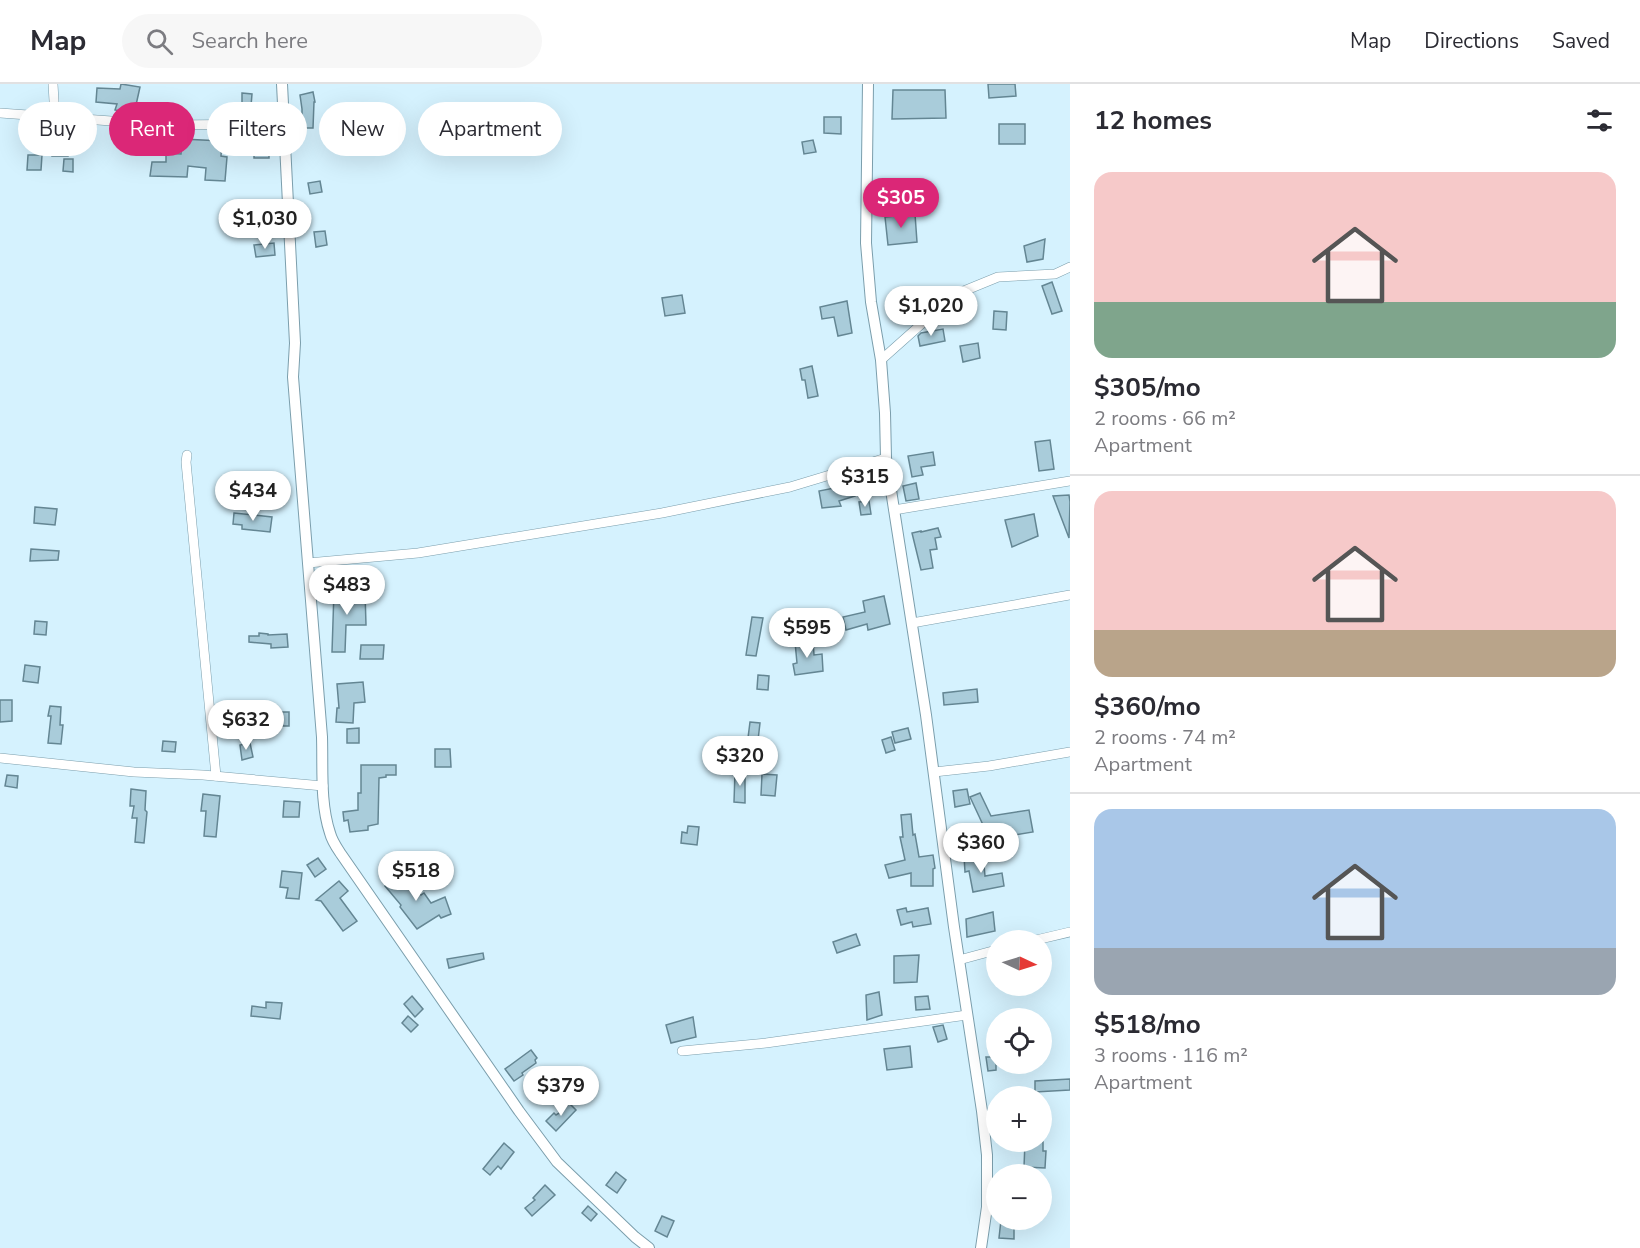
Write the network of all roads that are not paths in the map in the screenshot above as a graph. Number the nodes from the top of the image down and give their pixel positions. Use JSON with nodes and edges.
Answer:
{"nodes":[{"id":1,"x":53,"y":84,"type":"edge"},
{"id":2,"x":282,"y":84,"type":"edge"},
{"id":3,"x":868,"y":84,"type":"edge"},
{"id":4,"x":54,"y":102,"type":"edge"},
{"id":5,"x":282,"y":102,"type":"edge"},
{"id":6,"x":0,"y":113,"type":"edge"},
{"id":7,"x":18,"y":115,"type":"edge"},
{"id":8,"x":97,"y":121,"type":"edge"},
{"id":9,"x":207,"y":125,"type":"edge"},
{"id":10,"x":285,"y":156,"type":"edge"},
{"id":11,"x":1070,"y":267,"type":"edge"},
{"id":12,"x":881,"y":360,"type":"junction"},
{"id":13,"x":187,"y":455,"type":"dead end"},
{"id":14,"x":886,"y":459,"type":"junction"},
{"id":15,"x":1070,"y":481,"type":"edge"},
{"id":16,"x":894,"y":510,"type":"junction"},
{"id":17,"x":308,"y":562,"type":"junction"},
{"id":18,"x":1070,"y":595,"type":"edge"},
{"id":19,"x":912,"y":623,"type":"junction"},
{"id":20,"x":1070,"y":752,"type":"edge"},
{"id":21,"x":0,"y":758,"type":"edge"},
{"id":22,"x":934,"y":772,"type":"junction"},
{"id":23,"x":216,"y":776,"type":"junction"},
{"id":24,"x":323,"y":786,"type":"junction"},
{"id":25,"x":1070,"y":932,"type":"edge"},
{"id":26,"x":1052,"y":936,"type":"edge"},
{"id":27,"x":986,"y":953,"type":"edge"},
{"id":28,"x":958,"y":960,"type":"junction"},
{"id":29,"x":967,"y":1015,"type":"junction"},
{"id":30,"x":682,"y":1051,"type":"dead end"},
{"id":31,"x":649,"y":1248,"type":"edge"},
{"id":32,"x":981,"y":1248,"type":"edge"}],
"edges":[{"from":1,"to":4,"type":"street"},
{"from":2,"to":5,"type":"street"},
{"from":3,"to":12,"type":"street"},
{"from":6,"to":7,"type":"street"},
{"from":8,"to":9,"type":"street"},
{"from":10,"to":17,"type":"street"},
{"from":11,"to":12,"type":"street"},
{"from":12,"to":14,"type":"street"},
{"from":13,"to":23,"type":"street"},
{"from":14,"to":16,"type":"street"},
{"from":14,"to":17,"type":"street"},
{"from":15,"to":16,"type":"street"},
{"from":16,"to":19,"type":"street"},
{"from":17,"to":24,"type":"street"},
{"from":18,"to":19,"type":"street"},
{"from":19,"to":22,"type":"street"},
{"from":20,"to":22,"type":"street"},
{"from":21,"to":23,"type":"street"},
{"from":22,"to":28,"type":"street"},
{"from":23,"to":24,"type":"street"},
{"from":24,"to":31,"type":"street"},
{"from":25,"to":26,"type":"street"},
{"from":27,"to":28,"type":"street"},
{"from":28,"to":29,"type":"street"},
{"from":29,"to":30,"type":"street"},
{"from":29,"to":32,"type":"street"}]}
